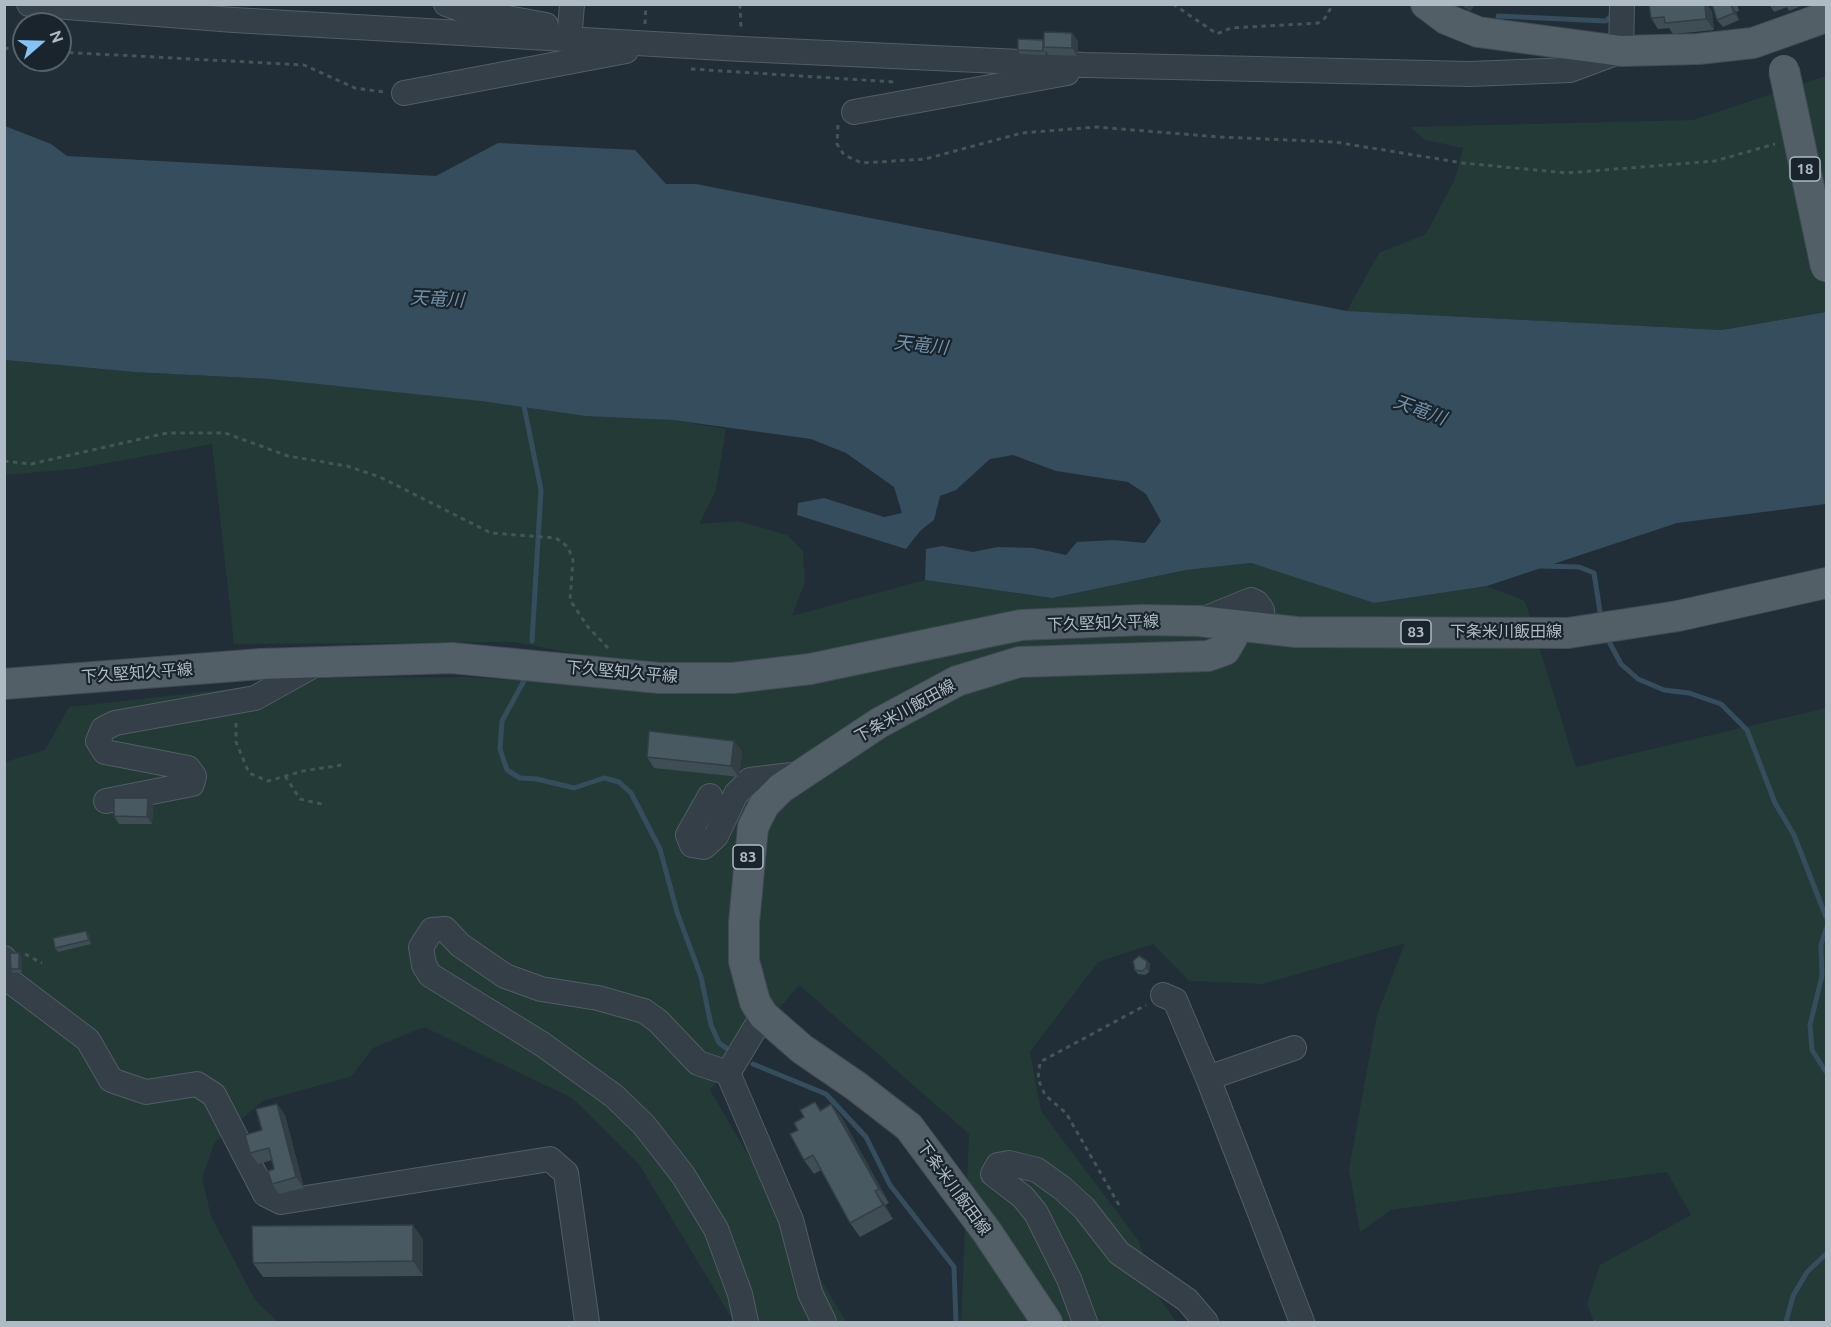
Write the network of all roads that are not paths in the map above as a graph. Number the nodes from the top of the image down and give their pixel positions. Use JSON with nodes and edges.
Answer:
{"nodes":[{"id":1,"x":29,"y":4,"type":"edge"},
{"id":2,"x":446,"y":4,"type":"edge"},
{"id":3,"x":572,"y":4,"type":"edge"},
{"id":4,"x":1426,"y":4,"type":"edge"},
{"id":5,"x":1622,"y":4,"type":"edge"},
{"id":6,"x":1827,"y":17,"type":"edge"},
{"id":7,"x":570,"y":29,"type":"junction"},
{"id":8,"x":1774,"y":36,"type":"junction"},
{"id":9,"x":631,"y":42,"type":"junction"},
{"id":10,"x":662,"y":44,"type":"junction"},
{"id":11,"x":1622,"y":51,"type":"junction"},
{"id":12,"x":1085,"y":65,"type":"junction"},
{"id":13,"x":404,"y":93,"type":"road end"},
{"id":14,"x":854,"y":112,"type":"road end"},
{"id":15,"x":1827,"y":267,"type":"edge"},
{"id":16,"x":1827,"y":583,"type":"edge"},
{"id":17,"x":1249,"y":627,"type":"junction"},
{"id":18,"x":319,"y":662,"type":"junction"},
{"id":19,"x":4,"y":684,"type":"edge"},
{"id":20,"x":800,"y":774,"type":"junction"},
{"id":21,"x":710,"y":796,"type":"dead end"},
{"id":22,"x":106,"y":801,"type":"dead end"},
{"id":23,"x":7,"y":954,"type":"edge"},
{"id":24,"x":1164,"y":995,"type":"road end"},
{"id":25,"x":763,"y":1015,"type":"junction"},
{"id":26,"x":1294,"y":1048,"type":"dead end"},
{"id":27,"x":728,"y":1073,"type":"junction"},
{"id":28,"x":1208,"y":1078,"type":"junction"},
{"id":29,"x":587,"y":1323,"type":"edge"},
{"id":30,"x":746,"y":1323,"type":"edge"},
{"id":31,"x":824,"y":1323,"type":"edge"},
{"id":32,"x":1047,"y":1323,"type":"edge"},
{"id":33,"x":1085,"y":1323,"type":"edge"},
{"id":34,"x":1206,"y":1323,"type":"edge"},
{"id":35,"x":1302,"y":1323,"type":"edge"}],
"edges":[{"from":1,"to":9,"type":"street"},
{"from":2,"to":7,"type":"street"},
{"from":3,"to":7,"type":"street"},
{"from":4,"to":11,"type":"main road"},
{"from":5,"to":11,"type":"street"},
{"from":6,"to":8,"type":"main road"},
{"from":7,"to":9,"type":"street"},
{"from":8,"to":11,"type":"main road"},
{"from":8,"to":15,"type":"main road","number":"18","bridge":true},
{"from":9,"to":10,"type":"street"},
{"from":10,"to":12,"type":"street"},
{"from":10,"to":13,"type":"street"},
{"from":11,"to":12,"type":"street"},
{"from":12,"to":14,"type":"street"},
{"from":16,"to":17,"type":"main road","name":"下条米川飯田線","number":"83"},
{"from":17,"to":18,"type":"main road","name":"下久堅知久平線"},
{"from":17,"to":20,"type":"main road","name":"下条米川飯田線","number":"83"},
{"from":18,"to":19,"type":"main road","name":"下久堅知久平線"},
{"from":18,"to":22,"type":"street"},
{"from":20,"to":21,"type":"street"},
{"from":20,"to":25,"type":"main road","name":"下条米川飯田線","number":"83"},
{"from":23,"to":29,"type":"street"},
{"from":24,"to":28,"type":"street"},
{"from":25,"to":27,"type":"street"},
{"from":25,"to":32,"type":"main road","name":"下条米川飯田線","number":"83"},
{"from":26,"to":28,"type":"street"},
{"from":27,"to":30,"type":"street"},
{"from":27,"to":31,"type":"street"},
{"from":28,"to":35,"type":"street"},
{"from":33,"to":34,"type":"street"}]}
